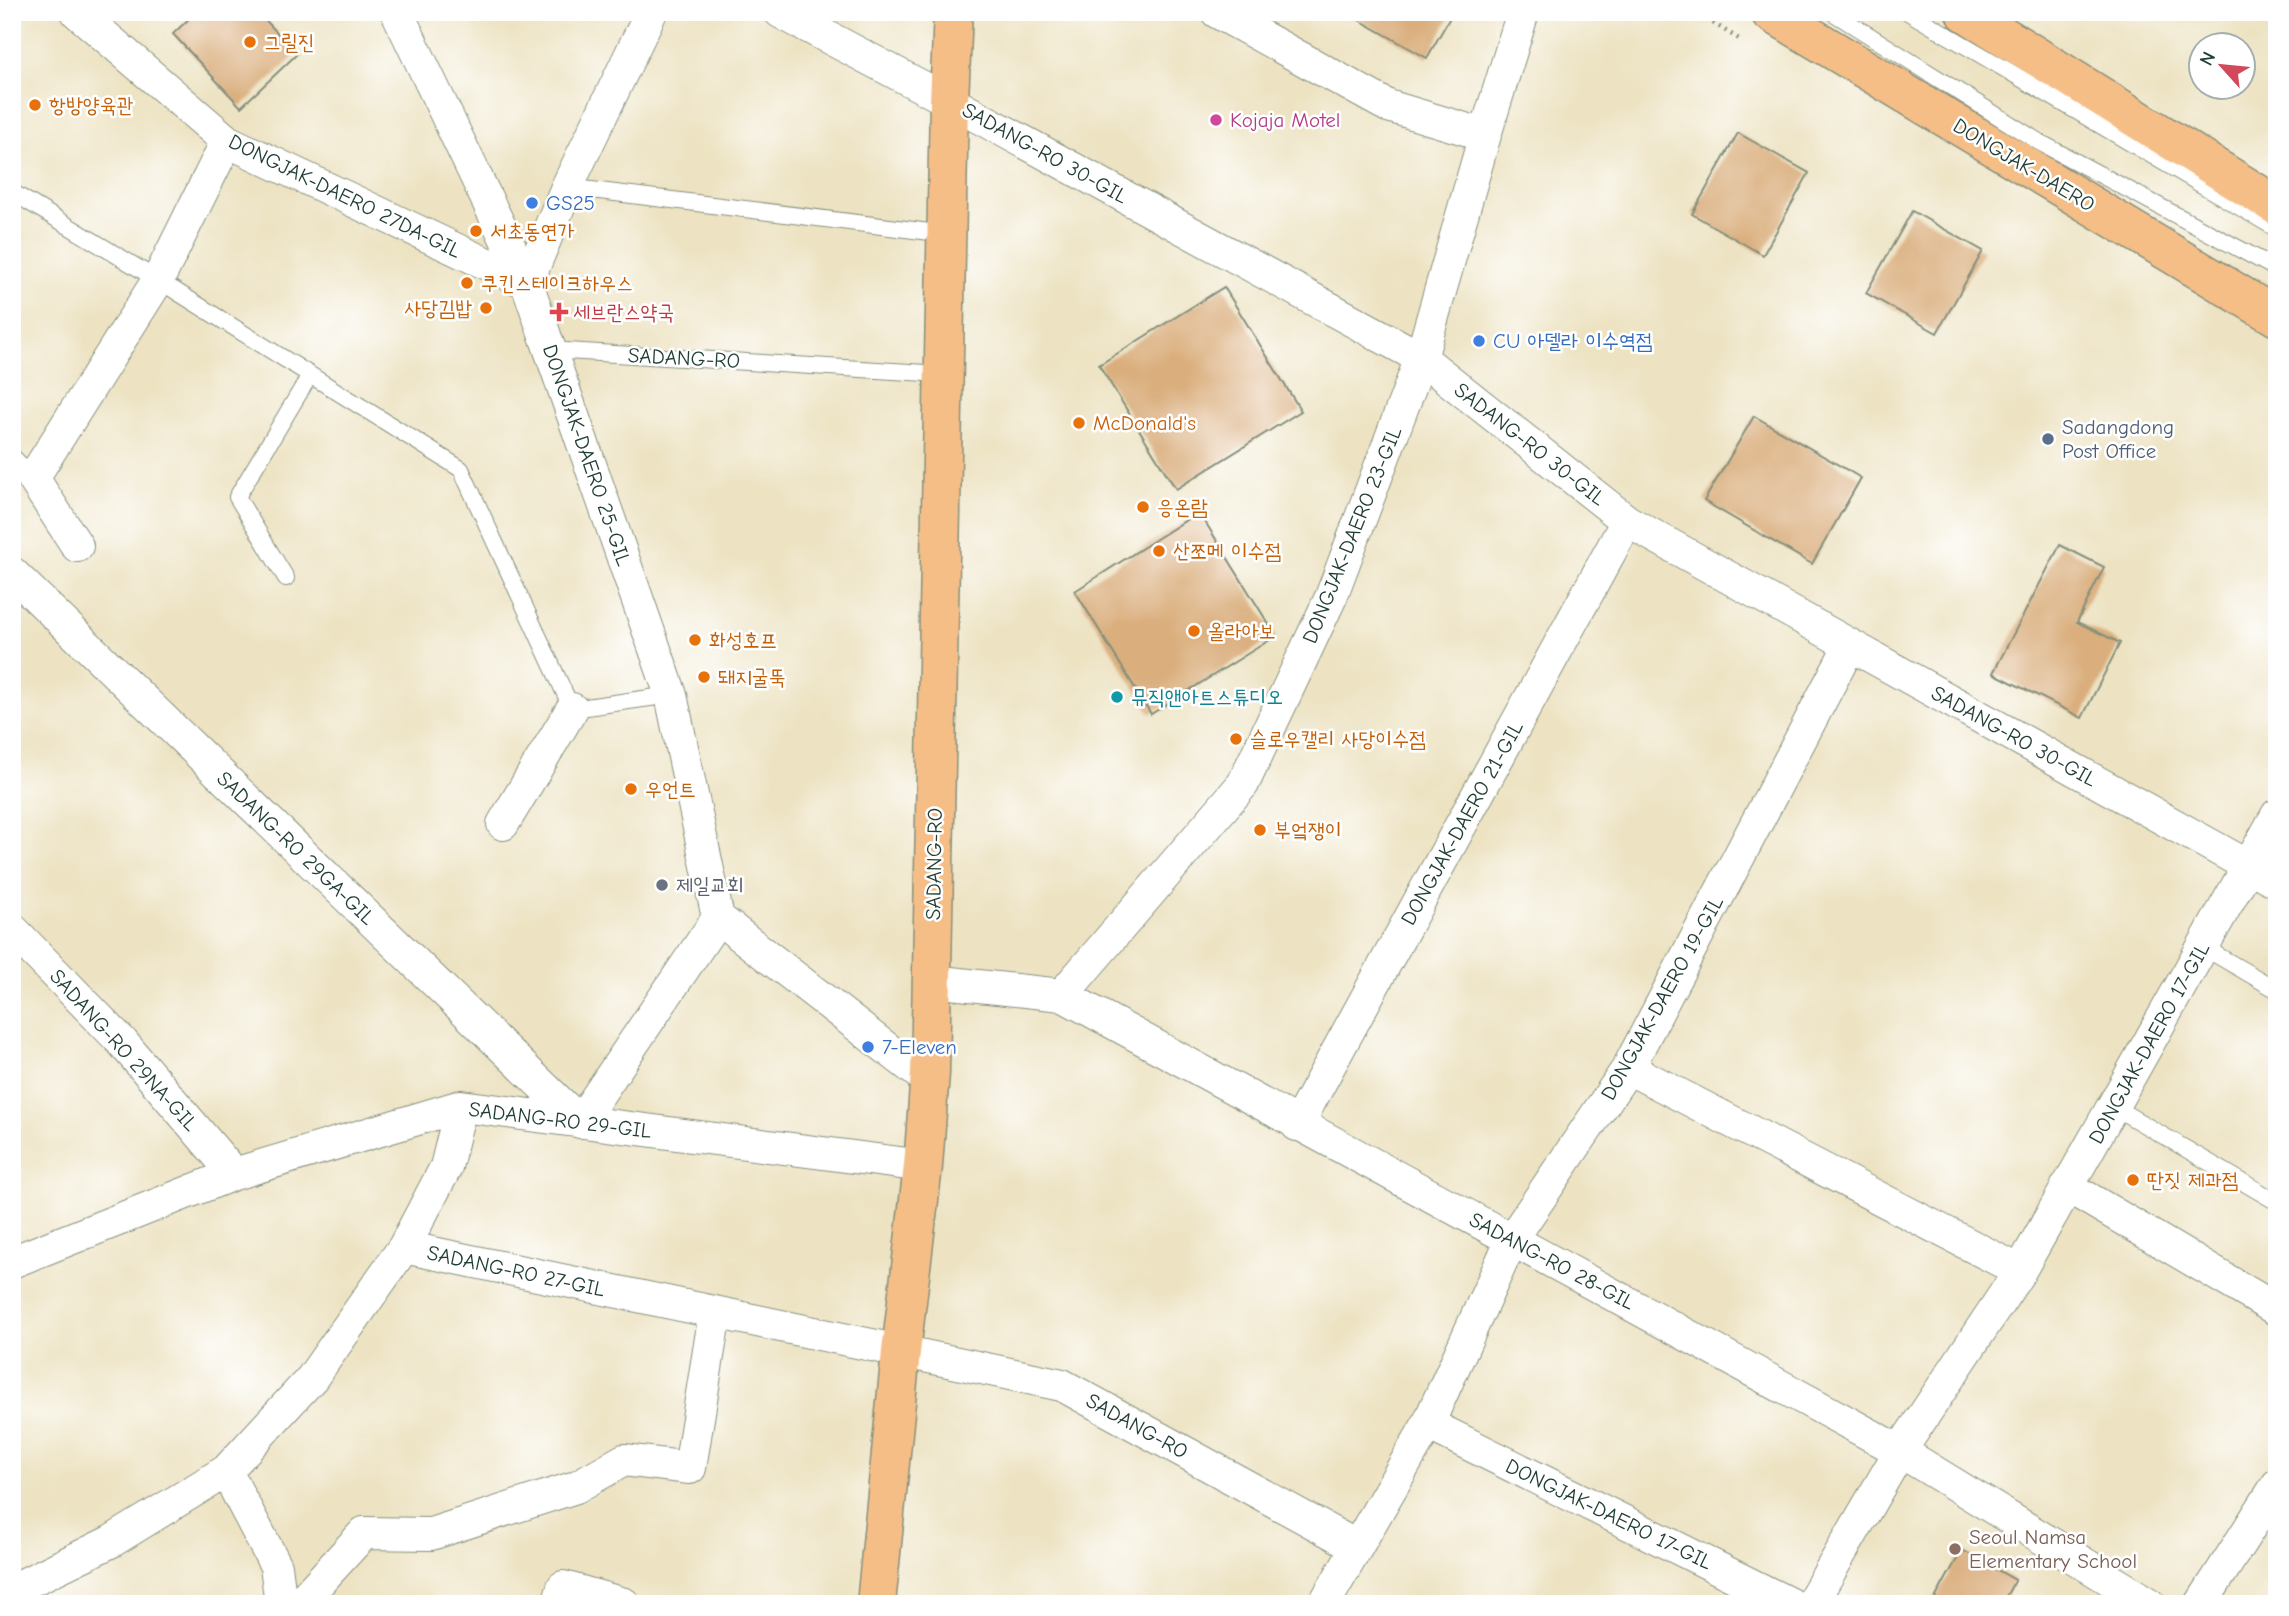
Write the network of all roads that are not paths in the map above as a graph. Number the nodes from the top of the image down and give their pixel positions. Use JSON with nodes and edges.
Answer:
{"nodes":[{"id":1,"x":77,"y":12,"type":"edge"},
{"id":2,"x":397,"y":12,"type":"edge"},
{"id":3,"x":651,"y":12,"type":"edge"},
{"id":4,"x":780,"y":12,"type":"edge"},
{"id":5,"x":953,"y":12,"type":"edge"},
{"id":6,"x":1217,"y":12,"type":"edge"},
{"id":7,"x":1523,"y":12,"type":"edge"},
{"id":8,"x":1770,"y":12,"type":"edge"},
{"id":9,"x":1832,"y":12,"type":"edge"},
{"id":10,"x":1908,"y":12,"type":"edge"},
{"id":11,"x":1965,"y":12,"type":"edge"},
{"id":12,"x":949,"y":100,"type":"junction"},
{"id":13,"x":1485,"y":135,"type":"junction"},
{"id":14,"x":227,"y":141,"type":"junction"},
{"id":15,"x":567,"y":187,"type":"junction"},
{"id":16,"x":12,"y":192,"type":"edge"},
{"id":17,"x":2277,"y":206,"type":"edge"},
{"id":18,"x":2277,"y":229,"type":"edge"},
{"id":19,"x":946,"y":234,"type":"junction"},
{"id":20,"x":2277,"y":269,"type":"edge"},
{"id":21,"x":159,"y":280,"type":"junction"},
{"id":22,"x":527,"y":284,"type":"junction"},
{"id":23,"x":2277,"y":317,"type":"edge"},
{"id":24,"x":550,"y":350,"type":"junction"},
{"id":25,"x":1421,"y":358,"type":"junction"},
{"id":26,"x":943,"y":374,"type":"junction"},
{"id":27,"x":310,"y":375,"type":"junction"},
{"id":28,"x":23,"y":467,"type":"edge"},
{"id":29,"x":1626,"y":521,"type":"junction"},
{"id":30,"x":77,"y":546,"type":"dead end"},
{"id":31,"x":12,"y":573,"type":"edge"},
{"id":32,"x":286,"y":578,"type":"dead end"},
{"id":33,"x":1850,"y":645,"type":"junction"},
{"id":34,"x":671,"y":695,"type":"junction"},
{"id":35,"x":572,"y":709,"type":"junction"},
{"id":36,"x":2277,"y":815,"type":"edge"},
{"id":37,"x":503,"y":824,"type":"dead end"},
{"id":38,"x":2248,"y":866,"type":"junction"},
{"id":39,"x":2277,"y":882,"type":"edge"},
{"id":40,"x":718,"y":918,"type":"junction"},
{"id":41,"x":12,"y":929,"type":"edge"},
{"id":42,"x":2203,"y":947,"type":"junction"},
{"id":43,"x":932,"y":981,"type":"junction"},
{"id":44,"x":2277,"y":990,"type":"edge"},
{"id":45,"x":1062,"y":995,"type":"junction"},
{"id":46,"x":1628,"y":1068,"type":"junction"},
{"id":47,"x":929,"y":1081,"type":"junction"},
{"id":48,"x":461,"y":1106,"type":"junction"},
{"id":49,"x":2114,"y":1107,"type":"junction"},
{"id":50,"x":580,"y":1122,"type":"junction"},
{"id":51,"x":1297,"y":1125,"type":"junction"},
{"id":52,"x":923,"y":1166,"type":"junction"},
{"id":53,"x":234,"y":1174,"type":"junction"},
{"id":54,"x":2067,"y":1186,"type":"junction"},
{"id":55,"x":2277,"y":1202,"type":"edge"},
{"id":56,"x":1512,"y":1239,"type":"junction"},
{"id":57,"x":404,"y":1247,"type":"junction"},
{"id":58,"x":12,"y":1262,"type":"edge"},
{"id":59,"x":2020,"y":1271,"type":"junction"},
{"id":60,"x":2277,"y":1310,"type":"edge"},
{"id":61,"x":715,"y":1313,"type":"junction"},
{"id":62,"x":901,"y":1352,"type":"junction"},
{"id":63,"x":1428,"y":1424,"type":"junction"},
{"id":64,"x":1900,"y":1451,"type":"junction"},
{"id":65,"x":226,"y":1471,"type":"junction"},
{"id":66,"x":2277,"y":1485,"type":"edge"},
{"id":67,"x":1356,"y":1546,"type":"junction"},
{"id":68,"x":12,"y":1590,"type":"edge"},
{"id":69,"x":281,"y":1604,"type":"edge"},
{"id":70,"x":299,"y":1604,"type":"edge"},
{"id":71,"x":558,"y":1604,"type":"edge"},
{"id":72,"x":624,"y":1604,"type":"edge"},
{"id":73,"x":876,"y":1604,"type":"edge"},
{"id":74,"x":1324,"y":1604,"type":"edge"},
{"id":75,"x":1790,"y":1604,"type":"edge"},
{"id":76,"x":1811,"y":1604,"type":"edge"},
{"id":77,"x":2150,"y":1604,"type":"edge"},
{"id":78,"x":2202,"y":1604,"type":"edge"}],
"edges":[{"from":1,"to":14,"type":"street","name":"DONGJAK-DAERO 27DA-GIL"},
{"from":2,"to":22,"type":"street","name":"DONGJAK-DAERO 25-GIL"},
{"from":3,"to":15,"type":"street"},
{"from":4,"to":12,"type":"street","name":"SADANG-RO 30-GIL"},
{"from":5,"to":12,"type":"main road","name":"SADANG-RO"},
{"from":6,"to":13,"type":"street"},
{"from":7,"to":13,"type":"street","name":"DONGJAK-DAERO 23-GIL"},
{"from":8,"to":23,"type":"main road","name":"DONGJAK-DAERO"},
{"from":9,"to":20,"type":"lane","name":"DONGJAK-DAERO"},
{"from":10,"to":18,"type":"lane"},
{"from":11,"to":17,"type":"main road"},
{"from":12,"to":19,"type":"main road","name":"SADANG-RO"},
{"from":12,"to":25,"type":"street","name":"SADANG-RO 30-GIL"},
{"from":13,"to":25,"type":"street","name":"DONGJAK-DAERO 23-GIL"},
{"from":14,"to":21,"type":"street"},
{"from":14,"to":22,"type":"street","name":"DONGJAK-DAERO 27DA-GIL"},
{"from":15,"to":19,"type":"lane"},
{"from":15,"to":22,"type":"street"},
{"from":16,"to":21,"type":"lane"},
{"from":19,"to":26,"type":"main road","name":"SADANG-RO"},
{"from":21,"to":27,"type":"lane"},
{"from":21,"to":28,"type":"street"},
{"from":22,"to":24,"type":"street","name":"DONGJAK-DAERO 25-GIL"},
{"from":24,"to":26,"type":"lane","name":"SADANG-RO"},
{"from":24,"to":34,"type":"street","name":"DONGJAK-DAERO 25-GIL"},
{"from":25,"to":29,"type":"street","name":"SADANG-RO 30-GIL"},
{"from":25,"to":45,"type":"street","name":"DONGJAK-DAERO 23-GIL"},
{"from":26,"to":43,"type":"main road","name":"SADANG-RO"},
{"from":27,"to":32,"type":"lane"},
{"from":27,"to":35,"type":"lane"},
{"from":28,"to":30,"type":"street"},
{"from":29,"to":33,"type":"street","name":"SADANG-RO 30-GIL"},
{"from":29,"to":51,"type":"street","name":"DONGJAK-DAERO 21-GIL"},
{"from":31,"to":50,"type":"street","name":"SADANG-RO 29GA-GIL"},
{"from":33,"to":38,"type":"street","name":"SADANG-RO 30-GIL"},
{"from":33,"to":46,"type":"street","name":"DONGJAK-DAERO 19-GIL"},
{"from":34,"to":35,"type":"lane"},
{"from":34,"to":40,"type":"street","name":"DONGJAK-DAERO 25-GIL"},
{"from":35,"to":37,"type":"street"},
{"from":36,"to":38,"type":"street","name":"DONGJAK-DAERO 17-GIL"},
{"from":38,"to":39,"type":"street","name":"SADANG-RO 30-GIL"},
{"from":38,"to":42,"type":"street","name":"DONGJAK-DAERO 17-GIL"},
{"from":40,"to":47,"type":"street"},
{"from":40,"to":50,"type":"street"},
{"from":41,"to":53,"type":"street","name":"SADANG-RO 29NA-GIL"},
{"from":42,"to":44,"type":"lane"},
{"from":42,"to":49,"type":"street","name":"DONGJAK-DAERO 17-GIL"},
{"from":43,"to":45,"type":"street","name":"SADANG-RO 28-GIL"},
{"from":43,"to":47,"type":"main road","name":"SADANG-RO"},
{"from":45,"to":51,"type":"street","name":"SADANG-RO 28-GIL"},
{"from":46,"to":56,"type":"street","name":"DONGJAK-DAERO 19-GIL"},
{"from":46,"to":59,"type":"street"},
{"from":47,"to":52,"type":"main road","name":"SADANG-RO"},
{"from":48,"to":50,"type":"street","name":"SADANG-RO 29-GIL"},
{"from":48,"to":53,"type":"street","name":"SADANG-RO 29-GIL"},
{"from":48,"to":57,"type":"street"},
{"from":49,"to":54,"type":"street","name":"DONGJAK-DAERO 17-GIL"},
{"from":49,"to":55,"type":"lane"},
{"from":50,"to":52,"type":"street","name":"SADANG-RO 29-GIL"},
{"from":51,"to":56,"type":"street","name":"SADANG-RO 28-GIL"},
{"from":52,"to":62,"type":"main road","name":"SADANG-RO"},
{"from":53,"to":58,"type":"street","name":"SADANG-RO 29-GIL"},
{"from":54,"to":59,"type":"street","name":"DONGJAK-DAERO 17-GIL"},
{"from":54,"to":60,"type":"street"},
{"from":56,"to":63,"type":"street","name":"DONGJAK-DAERO 19-GIL"},
{"from":56,"to":64,"type":"street","name":"SADANG-RO 28-GIL"},
{"from":57,"to":61,"type":"street","name":"SADANG-RO 27-GIL"},
{"from":57,"to":65,"type":"street","name":"SADANG-RO 27-GIL"},
{"from":59,"to":64,"type":"street","name":"DONGJAK-DAERO 17-GIL"},
{"from":61,"to":62,"type":"street","name":"SADANG-RO 27-GIL"},
{"from":61,"to":70,"type":"street"},
{"from":62,"to":67,"type":"street","name":"SADANG-RO"},
{"from":62,"to":73,"type":"main road","name":"SADANG-RO"},
{"from":63,"to":67,"type":"street","name":"DONGJAK-DAERO 19-GIL"},
{"from":63,"to":75,"type":"street","name":"DONGJAK-DAERO 17-GIL"},
{"from":64,"to":76,"type":"street","name":"DONGJAK-DAERO 17-GIL"},
{"from":64,"to":77,"type":"street","name":"SADANG-RO 28-GIL"},
{"from":65,"to":68,"type":"street","name":"SADANG-RO 27-GIL"},
{"from":65,"to":69,"type":"street"},
{"from":66,"to":78,"type":"street"},
{"from":67,"to":74,"type":"street","name":"DONGJAK-DAERO 19-GIL"},
{"from":71,"to":72,"type":"street"}]}
